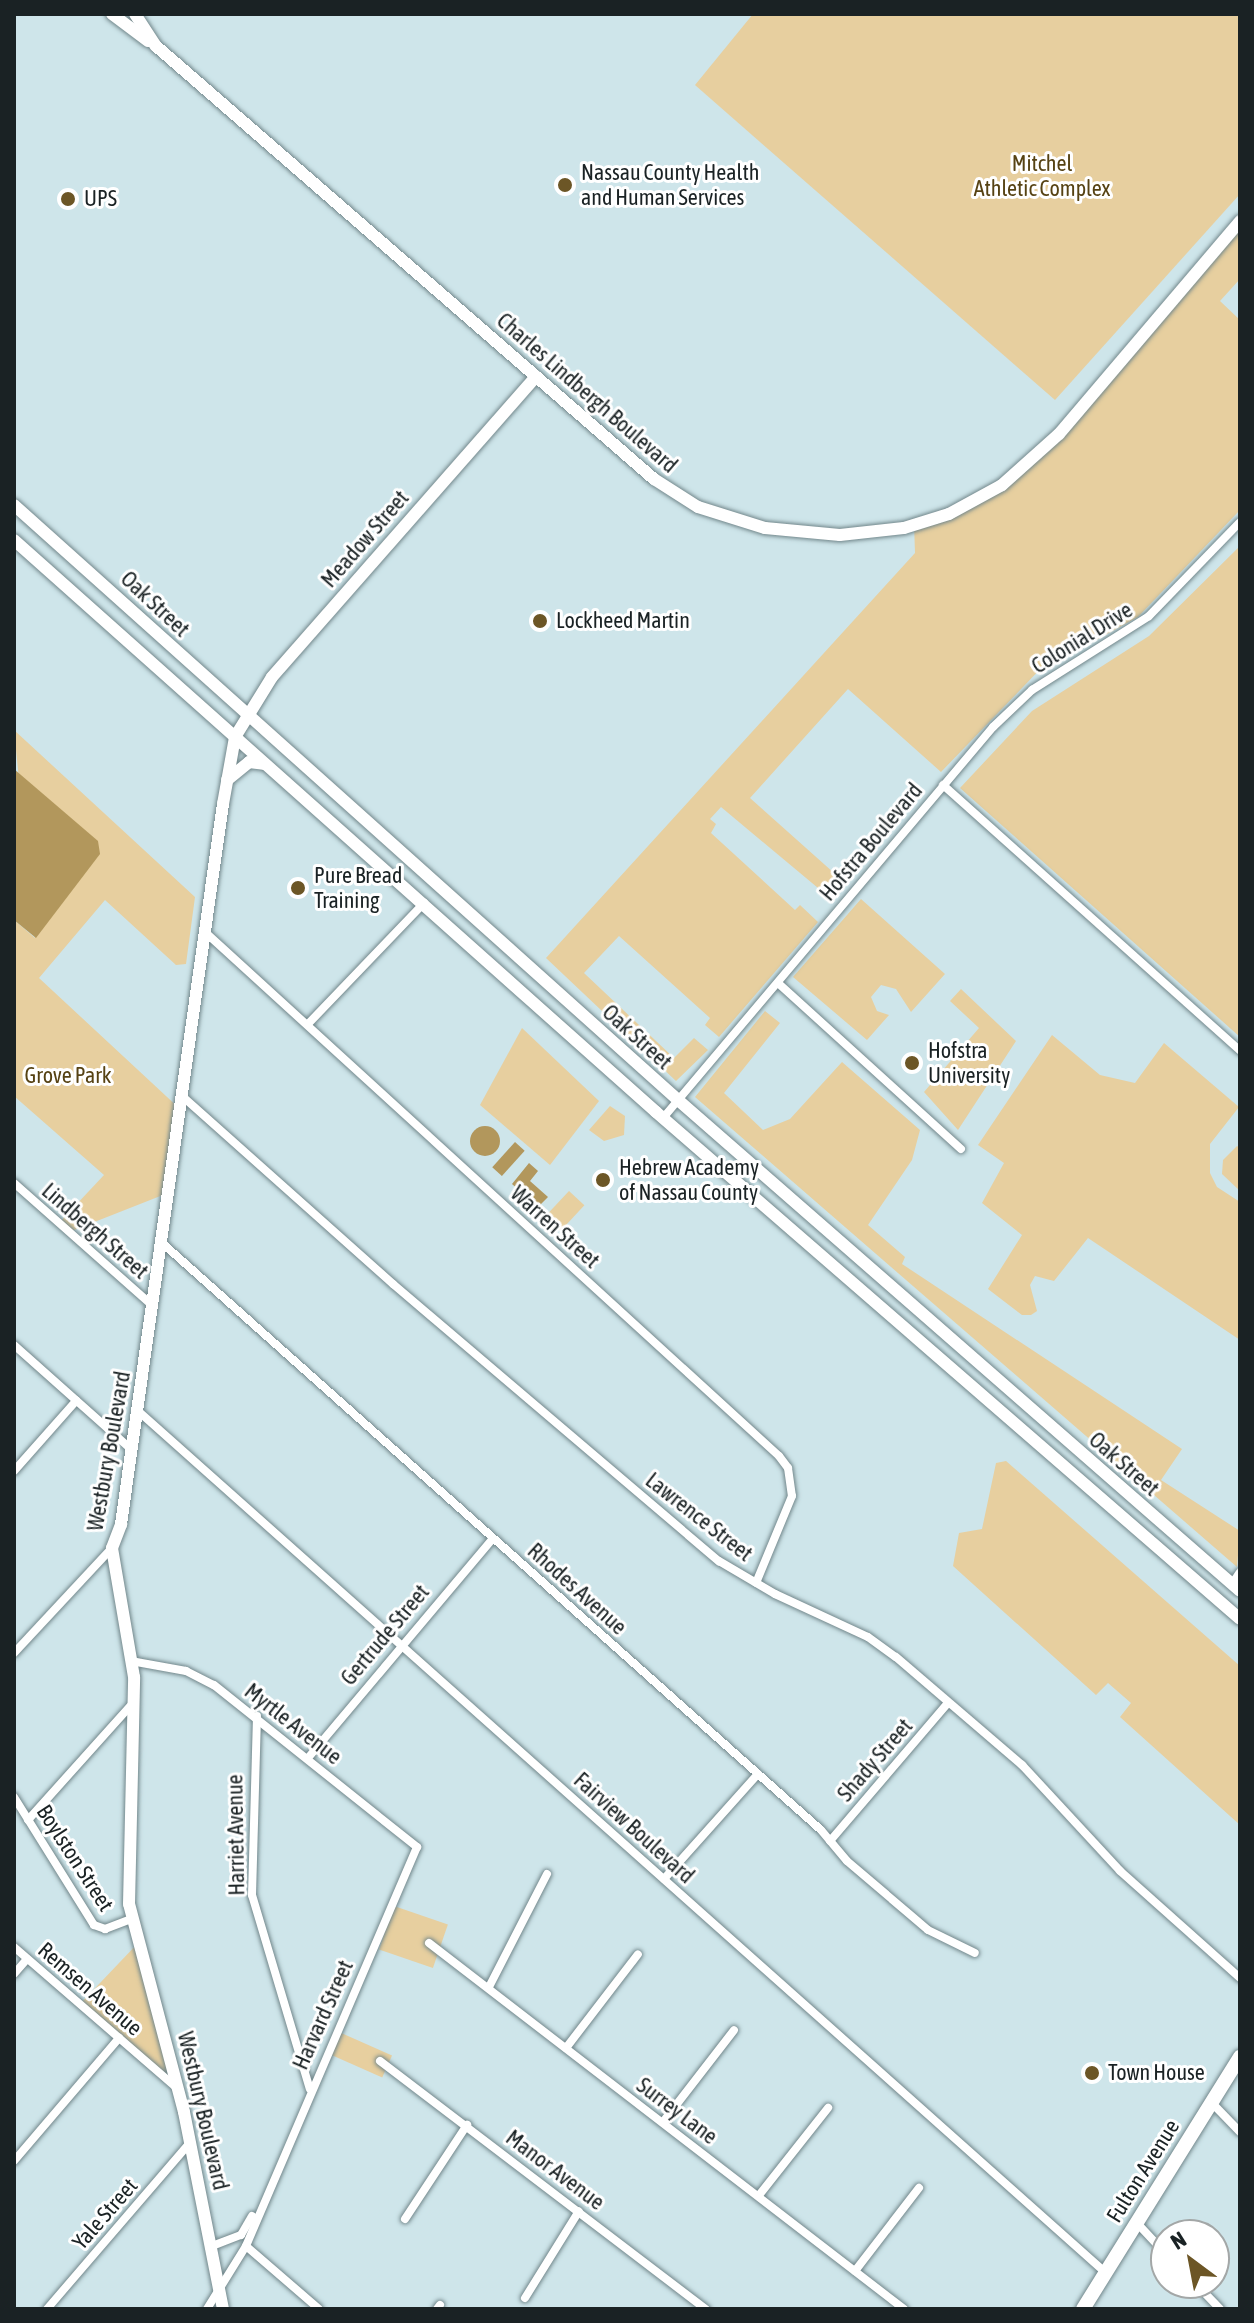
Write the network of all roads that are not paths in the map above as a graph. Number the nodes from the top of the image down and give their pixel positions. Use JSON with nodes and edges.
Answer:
{"nodes":[{"id":1,"x":112,"y":14,"type":"edge"},
{"id":2,"x":135,"y":14,"type":"edge"},
{"id":3,"x":156,"y":46,"type":"junction"},
{"id":4,"x":1240,"y":221,"type":"edge"},
{"id":5,"x":536,"y":376,"type":"junction"},
{"id":6,"x":14,"y":505,"type":"edge"},
{"id":7,"x":1240,"y":522,"type":"edge"},
{"id":8,"x":14,"y":540,"type":"edge"},
{"id":9,"x":79,"y":562,"type":"junction"},
{"id":10,"x":62,"y":583,"type":"junction"},
{"id":11,"x":247,"y":716,"type":"junction"},
{"id":12,"x":235,"y":737,"type":"junction"},
{"id":13,"x":266,"y":764,"type":"junction"},
{"id":14,"x":227,"y":780,"type":"junction"},
{"id":15,"x":943,"y":785,"type":"junction"},
{"id":16,"x":425,"y":903,"type":"junction"},
{"id":17,"x":205,"y":932,"type":"junction"},
{"id":18,"x":778,"y":983,"type":"junction"},
{"id":19,"x":308,"y":1024,"type":"junction"},
{"id":20,"x":1240,"y":1051,"type":"edge"},
{"id":21,"x":182,"y":1096,"type":"junction"},
{"id":22,"x":678,"y":1100,"type":"junction"},
{"id":23,"x":663,"y":1118,"type":"junction"},
{"id":24,"x":961,"y":1149,"type":"dead end"},
{"id":25,"x":14,"y":1183,"type":"edge"},
{"id":26,"x":161,"y":1242,"type":"junction"},
{"id":27,"x":152,"y":1305,"type":"junction"},
{"id":28,"x":955,"y":1343,"type":"junction"},
{"id":29,"x":14,"y":1345,"type":"edge"},
{"id":30,"x":941,"y":1359,"type":"junction"},
{"id":31,"x":76,"y":1401,"type":"junction"},
{"id":32,"x":137,"y":1410,"type":"junction"},
{"id":33,"x":132,"y":1450,"type":"junction"},
{"id":34,"x":14,"y":1471,"type":"edge"},
{"id":35,"x":493,"y":1538,"type":"junction"},
{"id":36,"x":112,"y":1548,"type":"junction"},
{"id":37,"x":1240,"y":1572,"type":"edge"},
{"id":38,"x":756,"y":1583,"type":"junction"},
{"id":39,"x":1236,"y":1588,"type":"edge"},
{"id":40,"x":1240,"y":1619,"type":"edge"},
{"id":41,"x":401,"y":1644,"type":"junction"},
{"id":42,"x":14,"y":1653,"type":"edge"},
{"id":43,"x":131,"y":1661,"type":"junction"},
{"id":44,"x":133,"y":1703,"type":"junction"},
{"id":45,"x":948,"y":1703,"type":"junction"},
{"id":46,"x":257,"y":1716,"type":"junction"},
{"id":47,"x":308,"y":1758,"type":"junction"},
{"id":48,"x":758,"y":1774,"type":"junction"},
{"id":49,"x":14,"y":1797,"type":"edge"},
{"id":50,"x":28,"y":1820,"type":"junction"},
{"id":51,"x":830,"y":1841,"type":"junction"},
{"id":52,"x":417,"y":1847,"type":"joint"},
{"id":53,"x":547,"y":1874,"type":"dead end"},
{"id":54,"x":664,"y":1879,"type":"junction"},
{"id":55,"x":131,"y":1919,"type":"junction"},
{"id":56,"x":429,"y":1943,"type":"dead end"},
{"id":57,"x":14,"y":1947,"type":"edge"},
{"id":58,"x":975,"y":1953,"type":"dead end"},
{"id":59,"x":638,"y":1954,"type":"dead end"},
{"id":60,"x":27,"y":1959,"type":"junction"},
{"id":61,"x":14,"y":1974,"type":"edge"},
{"id":62,"x":1240,"y":1978,"type":"edge"},
{"id":63,"x":489,"y":1987,"type":"junction"},
{"id":64,"x":734,"y":2030,"type":"dead end"},
{"id":65,"x":119,"y":2038,"type":"junction"},
{"id":66,"x":566,"y":2048,"type":"junction"},
{"id":67,"x":1240,"y":2057,"type":"edge"},
{"id":68,"x":380,"y":2061,"type":"dead end"},
{"id":69,"x":179,"y":2090,"type":"junction"},
{"id":70,"x":310,"y":2090,"type":"junction"},
{"id":71,"x":1212,"y":2103,"type":"junction"},
{"id":72,"x":828,"y":2108,"type":"dead end"},
{"id":73,"x":663,"y":2122,"type":"junction"},
{"id":74,"x":467,"y":2125,"type":"junction"},
{"id":75,"x":1240,"y":2132,"type":"edge"},
{"id":76,"x":190,"y":2143,"type":"junction"},
{"id":77,"x":14,"y":2161,"type":"edge"},
{"id":78,"x":919,"y":2188,"type":"dead end"},
{"id":79,"x":760,"y":2194,"type":"junction"},
{"id":80,"x":262,"y":2198,"type":"junction"},
{"id":81,"x":579,"y":2211,"type":"junction"},
{"id":82,"x":405,"y":2219,"type":"dead end"},
{"id":83,"x":1137,"y":2223,"type":"junction"},
{"id":84,"x":1150,"y":2237,"type":"edge"},
{"id":85,"x":212,"y":2246,"type":"junction"},
{"id":86,"x":246,"y":2246,"type":"junction"},
{"id":87,"x":855,"y":2271,"type":"junction"},
{"id":88,"x":1106,"y":2273,"type":"junction"},
{"id":89,"x":222,"y":2291,"type":"junction"},
{"id":90,"x":525,"y":2298,"type":"dead end"},
{"id":91,"x":691,"y":2298,"type":"junction"},
{"id":92,"x":47,"y":2309,"type":"edge"},
{"id":93,"x":207,"y":2309,"type":"edge"},
{"id":94,"x":223,"y":2309,"type":"edge"},
{"id":95,"x":319,"y":2309,"type":"edge"},
{"id":96,"x":684,"y":2309,"type":"edge"},
{"id":97,"x":706,"y":2309,"type":"edge"},
{"id":98,"x":904,"y":2309,"type":"edge"},
{"id":99,"x":1083,"y":2309,"type":"edge"}],
"edges":[{"from":1,"to":3,"type":"street"},
{"from":2,"to":3,"type":"street","name":"Charles Lindbergh Boulevard"},
{"from":3,"to":5,"type":"street","name":"Charles Lindbergh Boulevard"},
{"from":4,"to":5,"type":"street","name":"Charles Lindbergh Boulevard"},
{"from":5,"to":11,"type":"street","name":"Meadow Street"},
{"from":6,"to":9,"type":"street","name":"Oak Street"},
{"from":7,"to":15,"type":"street","name":"Colonial Drive"},
{"from":8,"to":10,"type":"street","name":"Oak Street"},
{"from":9,"to":10,"type":"street"},
{"from":9,"to":11,"type":"street","name":"Oak Street"},
{"from":10,"to":12,"type":"street","name":"Oak Street"},
{"from":11,"to":12,"type":"street","name":"Meadow Street"},
{"from":11,"to":22,"type":"street","name":"Oak Street"},
{"from":12,"to":13,"type":"street","name":"Oak Street"},
{"from":12,"to":14,"type":"street","name":"Westbury Boulevard"},
{"from":13,"to":14,"type":"street"},
{"from":13,"to":16,"type":"street","name":"Oak Street"},
{"from":14,"to":17,"type":"street","name":"Westbury Boulevard"},
{"from":15,"to":18,"type":"street","name":"Hofstra Boulevard"},
{"from":15,"to":20,"type":"street","name":"Hofstra Boulevard"},
{"from":16,"to":19,"type":"street"},
{"from":16,"to":23,"type":"street","name":"Oak Street"},
{"from":17,"to":19,"type":"street","name":"Warren Street"},
{"from":17,"to":21,"type":"street","name":"Westbury Boulevard"},
{"from":18,"to":22,"type":"street","name":"Hofstra Boulevard"},
{"from":18,"to":24,"type":"street"},
{"from":19,"to":38,"type":"street","name":"Warren Street"},
{"from":21,"to":26,"type":"street","name":"Westbury Boulevard"},
{"from":21,"to":38,"type":"street","name":"Lawrence Street"},
{"from":22,"to":23,"type":"street","name":"Hofstra Boulevard"},
{"from":22,"to":28,"type":"street","name":"Oak Street"},
{"from":23,"to":30,"type":"street","name":"Oak Street"},
{"from":25,"to":27,"type":"street","name":"Lindbergh Street"},
{"from":26,"to":27,"type":"street","name":"Westbury Boulevard"},
{"from":26,"to":35,"type":"street","name":"Rhodes Avenue"},
{"from":27,"to":32,"type":"street","name":"Westbury Boulevard"},
{"from":28,"to":30,"type":"street"},
{"from":28,"to":39,"type":"street","name":"Oak Street"},
{"from":29,"to":31,"type":"street"},
{"from":30,"to":40,"type":"street","name":"Oak Street"},
{"from":31,"to":33,"type":"street"},
{"from":31,"to":34,"type":"street"},
{"from":32,"to":33,"type":"street","name":"Westbury Boulevard"},
{"from":32,"to":41,"type":"street","name":"Fairview Boulevard"},
{"from":33,"to":36,"type":"street","name":"Westbury Boulevard"},
{"from":35,"to":41,"type":"street","name":"Gertrude Street"},
{"from":35,"to":48,"type":"street","name":"Rhodes Avenue"},
{"from":36,"to":42,"type":"street"},
{"from":36,"to":43,"type":"street","name":"Westbury Boulevard"},
{"from":37,"to":39,"type":"street"},
{"from":38,"to":45,"type":"street","name":"Lawrence Street"},
{"from":41,"to":47,"type":"street","name":"Gertrude Street"},
{"from":41,"to":54,"type":"street","name":"Fairview Boulevard"},
{"from":43,"to":44,"type":"street","name":"Westbury Boulevard"},
{"from":43,"to":46,"type":"street","name":"Myrtle Avenue"},
{"from":44,"to":50,"type":"street"},
{"from":44,"to":55,"type":"street","name":"Westbury Boulevard"},
{"from":45,"to":51,"type":"street","name":"Shady Street"},
{"from":45,"to":62,"type":"street","name":"Lawrence Street"},
{"from":46,"to":47,"type":"street","name":"Myrtle Avenue"},
{"from":46,"to":70,"type":"street","name":"Harriet Avenue"},
{"from":47,"to":52,"type":"street","name":"Myrtle Avenue"},
{"from":48,"to":51,"type":"street","name":"Rhodes Avenue"},
{"from":48,"to":54,"type":"street"},
{"from":49,"to":50,"type":"street","name":"Boylston Street"},
{"from":50,"to":55,"type":"street","name":"Boylston Street"},
{"from":51,"to":58,"type":"street","name":"Rhodes Avenue"},
{"from":52,"to":70,"type":"street","name":"Harvard Street"},
{"from":53,"to":63,"type":"street"},
{"from":54,"to":88,"type":"street","name":"Fairview Boulevard"},
{"from":55,"to":69,"type":"street","name":"Westbury Boulevard"},
{"from":56,"to":63,"type":"street","name":"Surrey Lane"},
{"from":57,"to":60,"type":"street","name":"Remsen Avenue"},
{"from":59,"to":66,"type":"street"},
{"from":60,"to":61,"type":"street"},
{"from":60,"to":65,"type":"street","name":"Remsen Avenue"},
{"from":63,"to":66,"type":"street","name":"Surrey Lane"},
{"from":64,"to":73,"type":"street"},
{"from":65,"to":69,"type":"street","name":"Remsen Avenue"},
{"from":65,"to":77,"type":"street"},
{"from":66,"to":73,"type":"street","name":"Surrey Lane"},
{"from":67,"to":71,"type":"main road","name":"Fulton Avenue"},
{"from":68,"to":74,"type":"street","name":"Manor Avenue"},
{"from":69,"to":76,"type":"street","name":"Westbury Boulevard"},
{"from":70,"to":80,"type":"street","name":"Harvard Street"},
{"from":71,"to":75,"type":"street"},
{"from":71,"to":83,"type":"main road","name":"Fulton Avenue"},
{"from":72,"to":79,"type":"street"},
{"from":73,"to":79,"type":"street","name":"Surrey Lane"},
{"from":74,"to":81,"type":"street","name":"Manor Avenue"},
{"from":74,"to":82,"type":"street"},
{"from":76,"to":85,"type":"street","name":"Westbury Boulevard"},
{"from":76,"to":92,"type":"street","name":"Yale Street"},
{"from":78,"to":87,"type":"street"},
{"from":79,"to":87,"type":"street","name":"Surrey Lane"},
{"from":80,"to":85,"type":"street","name":"Harvard Street"},
{"from":80,"to":86,"type":"street","name":"Harvard Street"},
{"from":81,"to":90,"type":"street"},
{"from":81,"to":91,"type":"street","name":"Manor Avenue"},
{"from":83,"to":84,"type":"street"},
{"from":83,"to":88,"type":"main road","name":"Fulton Avenue"},
{"from":85,"to":89,"type":"street","name":"Westbury Boulevard"},
{"from":86,"to":89,"type":"street","name":"Harvard Street"},
{"from":86,"to":95,"type":"street"},
{"from":87,"to":98,"type":"street","name":"Surrey Lane"},
{"from":88,"to":99,"type":"main road","name":"Fulton Avenue"},
{"from":89,"to":93,"type":"street","name":"Harvard Street"},
{"from":89,"to":94,"type":"street","name":"Westbury Boulevard"},
{"from":91,"to":96,"type":"street"},
{"from":91,"to":97,"type":"street","name":"Manor Avenue"}]}
